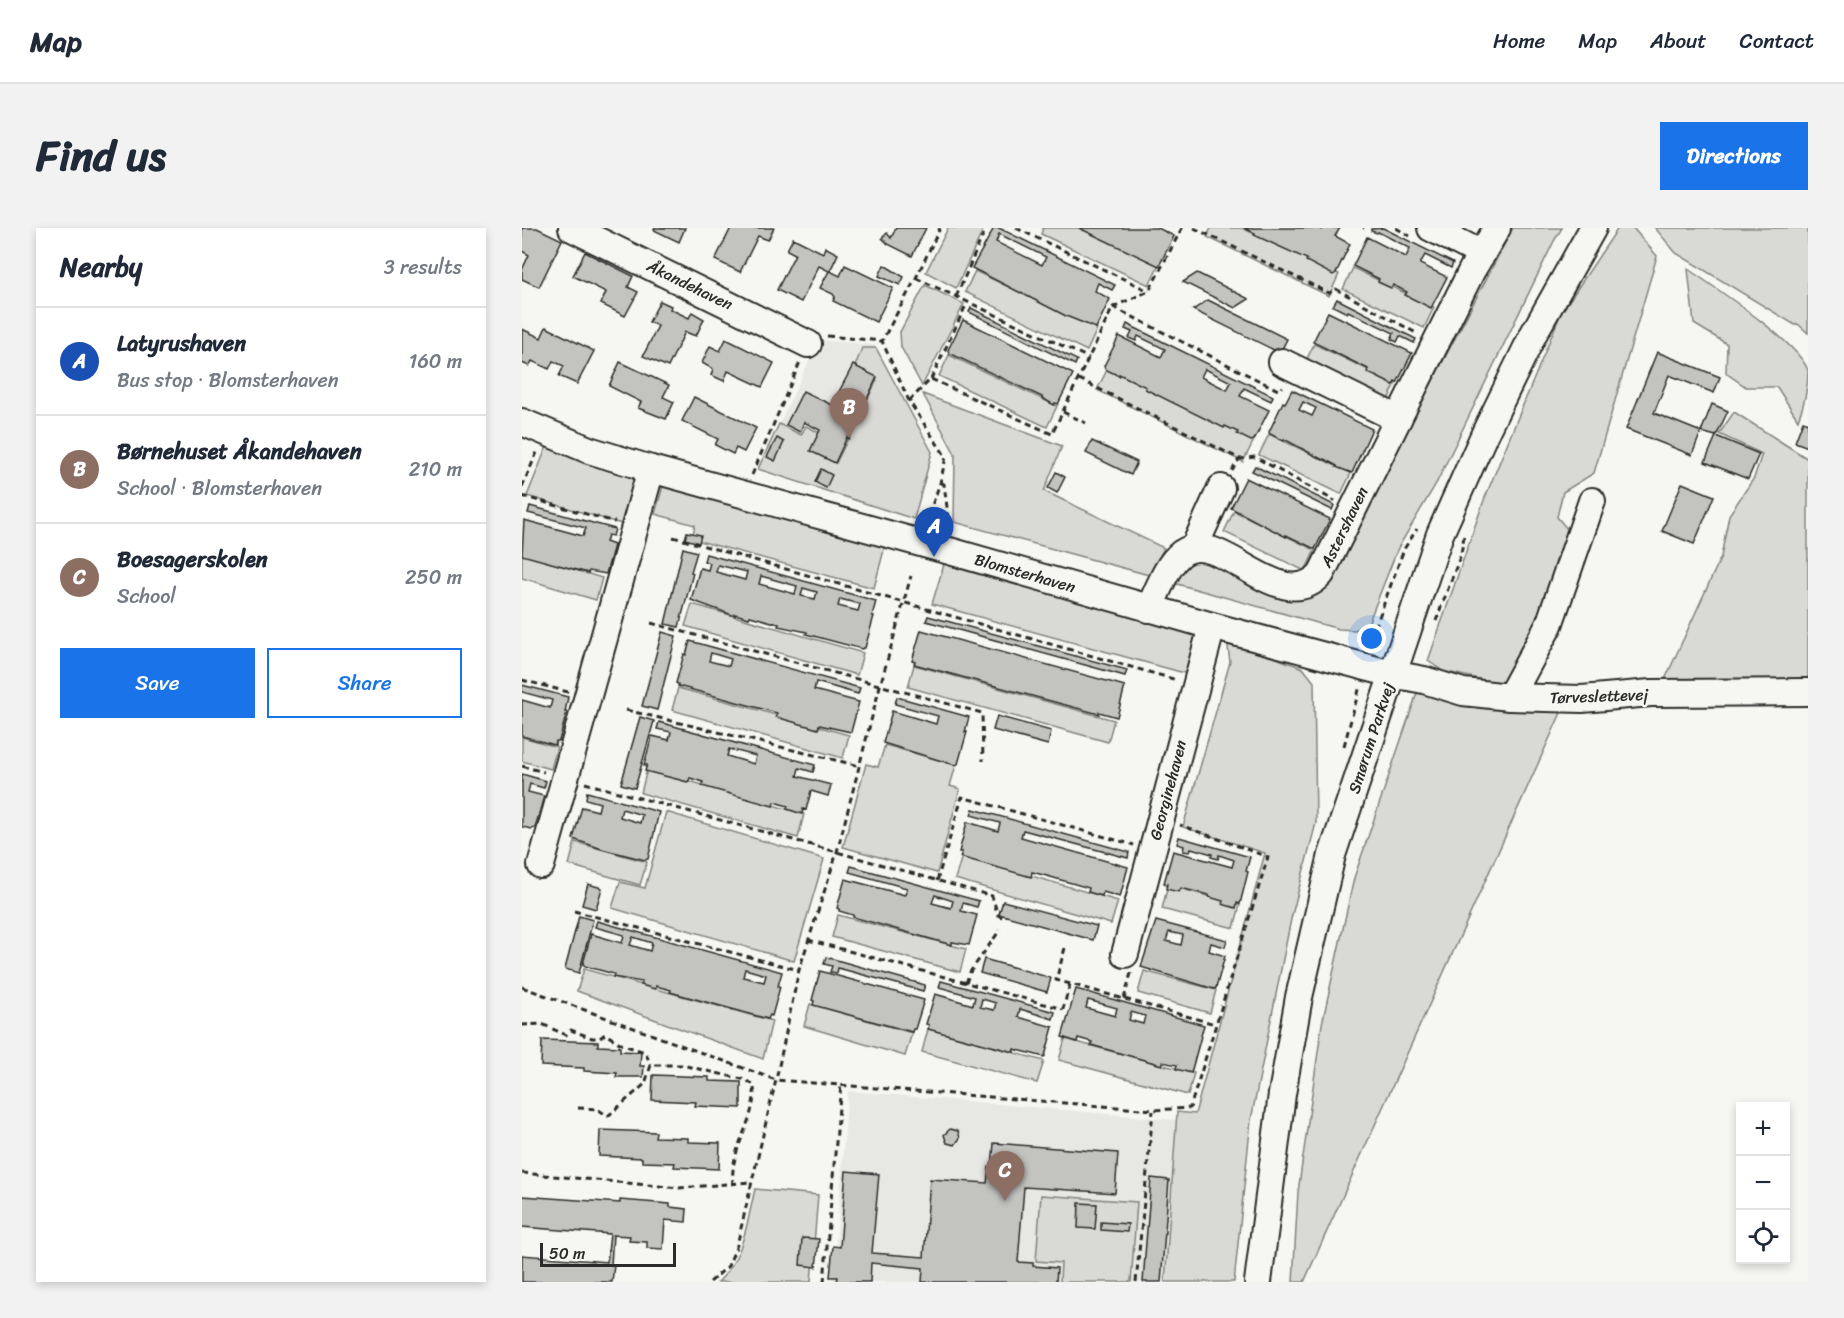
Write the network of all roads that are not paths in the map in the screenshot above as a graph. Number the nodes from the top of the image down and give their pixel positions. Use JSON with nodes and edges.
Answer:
{"nodes":[{"id":1,"x":572,"y":228,"type":"edge"},
{"id":2,"x":1431,"y":228,"type":"edge"},
{"id":3,"x":1497,"y":228,"type":"edge"},
{"id":4,"x":1593,"y":228,"type":"edge"},
{"id":5,"x":1482,"y":254,"type":"junction"},
{"id":6,"x":808,"y":344,"type":"road end"},
{"id":7,"x":1283,"y":374,"type":"road end"},
{"id":8,"x":1398,"y":418,"type":"junction"},
{"id":9,"x":533,"y":427,"type":"edge"},
{"id":10,"x":651,"y":469,"type":"junction"},
{"id":11,"x":1221,"y":488,"type":"dead end"},
{"id":12,"x":1592,"y":501,"type":"dead end"},
{"id":13,"x":1194,"y":548,"type":"junction"},
{"id":14,"x":1149,"y":609,"type":"junction"},
{"id":15,"x":1212,"y":626,"type":"junction"},
{"id":16,"x":1392,"y":674,"type":"junction"},
{"id":17,"x":1808,"y":692,"type":"edge"},
{"id":18,"x":1510,"y":697,"type":"junction"},
{"id":19,"x":541,"y":866,"type":"dead end"},
{"id":20,"x":1125,"y":954,"type":"dead end"},
{"id":21,"x":1258,"y":1282,"type":"edge"}],
"edges":[{"from":1,"to":6,"type":"street","name":"Åkandehaven"},
{"from":2,"to":5,"type":"street"},
{"from":3,"to":5,"type":"street","name":"Astershaven"},
{"from":4,"to":16,"type":"street","name":"Smørum Parkvej"},
{"from":5,"to":8,"type":"street","name":"Astershaven"},
{"from":7,"to":8,"type":"street"},
{"from":8,"to":13,"type":"street","name":"Astershaven"},
{"from":9,"to":10,"type":"street","name":"Blomsterhaven"},
{"from":10,"to":14,"type":"street","name":"Blomsterhaven"},
{"from":10,"to":19,"type":"street"},
{"from":11,"to":13,"type":"street"},
{"from":12,"to":18,"type":"street"},
{"from":13,"to":14,"type":"street"},
{"from":14,"to":15,"type":"street","name":"Blomsterhaven"},
{"from":15,"to":16,"type":"street","name":"Blomsterhaven"},
{"from":15,"to":20,"type":"street","name":"Georginehaven"},
{"from":16,"to":18,"type":"street","name":"Tørveslettevej"},
{"from":16,"to":21,"type":"street","name":"Smørum Parkvej"},
{"from":17,"to":18,"type":"street","name":"Tørveslettevej"}]}
